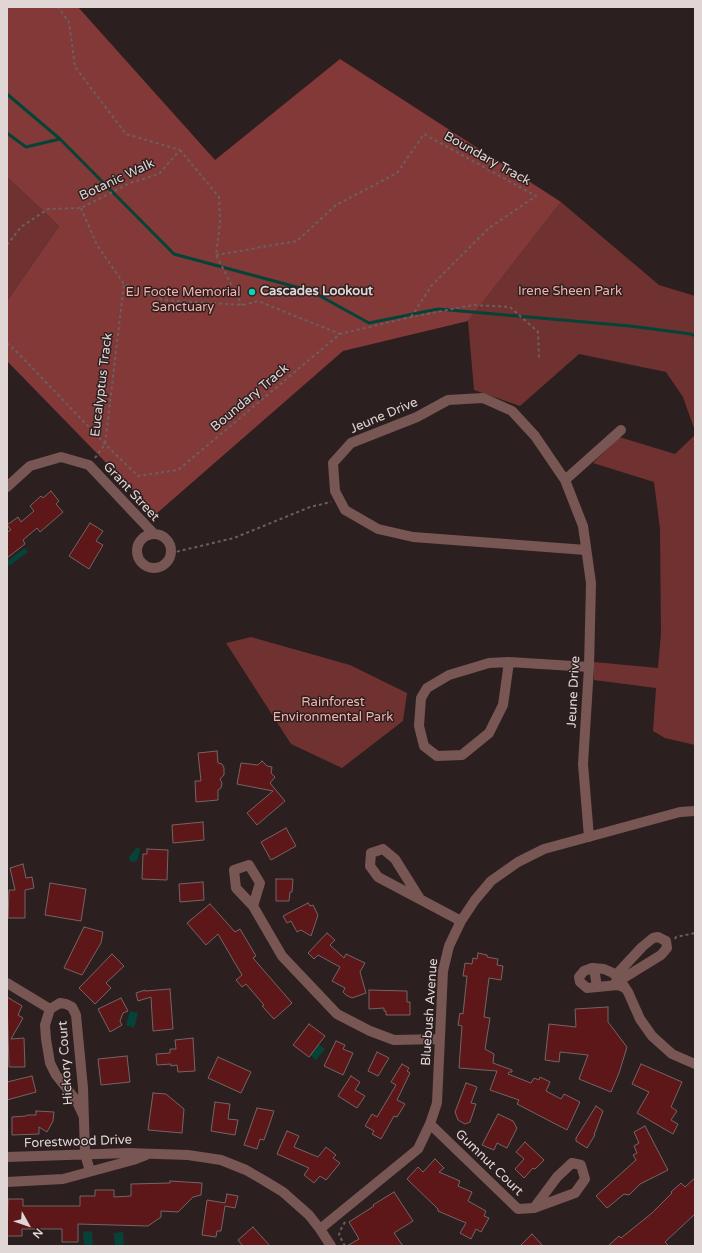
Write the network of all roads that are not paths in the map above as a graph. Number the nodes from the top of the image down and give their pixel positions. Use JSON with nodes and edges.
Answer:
{"nodes":[{"id":1,"x":621,"y":430,"type":"dead end"},
{"id":2,"x":566,"y":480,"type":"junction"},
{"id":3,"x":7,"y":487,"type":"edge"},
{"id":4,"x":153,"y":533,"type":"junction"},
{"id":5,"x":586,"y":550,"type":"junction"},
{"id":6,"x":509,"y":662,"type":"junction"},
{"id":7,"x":589,"y":667,"type":"junction"},
{"id":8,"x":695,"y":811,"type":"edge"},
{"id":9,"x":589,"y":837,"type":"junction"},
{"id":10,"x":420,"y":899,"type":"junction"},
{"id":11,"x":253,"y":906,"type":"dead end"},
{"id":12,"x":461,"y":921,"type":"junction"},
{"id":13,"x":647,"y":943,"type":"junction"},
{"id":14,"x":659,"y":956,"type":"junction"},
{"id":15,"x":594,"y":968,"type":"junction"},
{"id":16,"x":618,"y":982,"type":"junction"},
{"id":17,"x":7,"y":983,"type":"edge"},
{"id":18,"x":596,"y":988,"type":"junction"},
{"id":19,"x":50,"y":1009,"type":"junction"},
{"id":20,"x":440,"y":1039,"type":"junction"},
{"id":21,"x":695,"y":1064,"type":"edge"},
{"id":22,"x":83,"y":1115,"type":"junction"},
{"id":23,"x":430,"y":1124,"type":"junction"},
{"id":24,"x":85,"y":1154,"type":"junction"},
{"id":25,"x":149,"y":1154,"type":"junction"},
{"id":26,"x":7,"y":1157,"type":"edge"},
{"id":27,"x":90,"y":1171,"type":"junction"},
{"id":28,"x":7,"y":1182,"type":"edge"},
{"id":29,"x":534,"y":1208,"type":"junction"},
{"id":30,"x":320,"y":1229,"type":"junction"},
{"id":31,"x":331,"y":1246,"type":"edge"}],
"edges":[{"from":1,"to":2,"type":"street"},
{"from":2,"to":5,"type":"street","name":"Jeune Drive"},
{"from":2,"to":5,"type":"street","name":"Jeune Drive"},
{"from":3,"to":4,"type":"street","name":"Grant Street"},
{"from":4,"to":4,"type":"street","name":"Grant Street"},
{"from":5,"to":7,"type":"street","name":"Jeune Drive"},
{"from":6,"to":6,"type":"street"},
{"from":6,"to":7,"type":"street"},
{"from":7,"to":9,"type":"street","name":"Jeune Drive"},
{"from":8,"to":9,"type":"street","name":"Bluebush Avenue"},
{"from":9,"to":12,"type":"street","name":"Bluebush Avenue"},
{"from":10,"to":10,"type":"street"},
{"from":10,"to":12,"type":"street"},
{"from":11,"to":20,"type":"street"},
{"from":12,"to":20,"type":"street","name":"Bluebush Avenue"},
{"from":13,"to":14,"type":"street"},
{"from":13,"to":14,"type":"street"},
{"from":13,"to":16,"type":"street"},
{"from":14,"to":16,"type":"street"},
{"from":15,"to":16,"type":"street"},
{"from":15,"to":18,"type":"street"},
{"from":15,"to":18,"type":"street"},
{"from":16,"to":18,"type":"street"},
{"from":16,"to":21,"type":"street"},
{"from":17,"to":19,"type":"street"},
{"from":19,"to":22,"type":"street","name":"Hickory Court"},
{"from":19,"to":22,"type":"street","name":"Hickory Court"},
{"from":20,"to":23,"type":"street","name":"Bluebush Avenue"},
{"from":22,"to":24,"type":"street","name":"Hickory Court"},
{"from":23,"to":29,"type":"street","name":"Gumnut Court"},
{"from":23,"to":30,"type":"street","name":"Bluebush Avenue"},
{"from":24,"to":25,"type":"street","name":"Forestwood Drive"},
{"from":24,"to":26,"type":"street","name":"Forestwood Drive"},
{"from":24,"to":27,"type":"street","name":"Hickory Court"},
{"from":25,"to":27,"type":"street","name":"Forestwood Drive"},
{"from":25,"to":30,"type":"street","name":"Forestwood Drive"},
{"from":27,"to":28,"type":"street","name":"Forestwood Drive"},
{"from":29,"to":29,"type":"street","name":"Gumnut Court"},
{"from":30,"to":31,"type":"street","name":"Forestwood Drive"}]}
